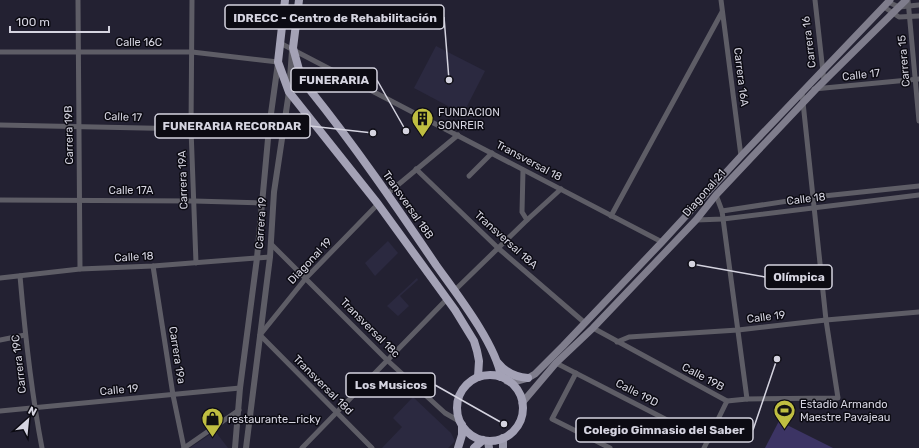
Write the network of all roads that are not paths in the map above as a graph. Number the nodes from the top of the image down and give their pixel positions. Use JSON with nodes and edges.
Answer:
{"nodes":[{"id":1,"x":78,"y":0,"type":"edge"},
{"id":2,"x":192,"y":0,"type":"edge"},
{"id":3,"x":285,"y":0,"type":"edge"},
{"id":4,"x":299,"y":0,"type":"edge"},
{"id":5,"x":721,"y":0,"type":"edge"},
{"id":6,"x":815,"y":0,"type":"edge"},
{"id":7,"x":908,"y":2,"type":"edge"},
{"id":8,"x":887,"y":3,"type":"edge"},
{"id":9,"x":919,"y":5,"type":"edge"},
{"id":10,"x":899,"y":7,"type":"junction"},
{"id":11,"x":722,"y":12,"type":"junction"},
{"id":12,"x":892,"y":14,"type":"junction"},
{"id":13,"x":919,"y":16,"type":"edge"},
{"id":14,"x":910,"y":17,"type":"junction"},
{"id":15,"x":280,"y":43,"type":"junction"},
{"id":16,"x":293,"y":48,"type":"junction"},
{"id":17,"x":0,"y":52,"type":"edge"},
{"id":18,"x":192,"y":52,"type":"junction"},
{"id":19,"x":77,"y":53,"type":"junction"},
{"id":20,"x":278,"y":62,"type":"junction"},
{"id":21,"x":823,"y":71,"type":"junction"},
{"id":22,"x":917,"y":79,"type":"edge"},
{"id":23,"x":824,"y":81,"type":"junction"},
{"id":24,"x":816,"y":89,"type":"junction"},
{"id":25,"x":804,"y":91,"type":"junction"},
{"id":26,"x":289,"y":92,"type":"junction"},
{"id":27,"x":803,"y":103,"type":"junction"},
{"id":28,"x":919,"y":121,"type":"edge"},
{"id":29,"x":0,"y":125,"type":"edge"},
{"id":30,"x":79,"y":126,"type":"junction"},
{"id":31,"x":269,"y":128,"type":"junction"},
{"id":32,"x":191,"y":129,"type":"junction"},
{"id":33,"x":458,"y":135,"type":"junction"},
{"id":34,"x":492,"y":153,"type":"junction"},
{"id":35,"x":741,"y":156,"type":"junction"},
{"id":36,"x":416,"y":169,"type":"junction"},
{"id":37,"x":523,"y":170,"type":"junction"},
{"id":38,"x":469,"y":176,"type":"dead end"},
{"id":39,"x":919,"y":186,"type":"edge"},
{"id":40,"x":561,"y":190,"type":"junction"},
{"id":41,"x":387,"y":194,"type":"junction"},
{"id":42,"x":716,"y":195,"type":"junction"},
{"id":43,"x":919,"y":195,"type":"edge"},
{"id":44,"x":814,"y":197,"type":"junction"},
{"id":45,"x":0,"y":200,"type":"edge"},
{"id":46,"x":79,"y":200,"type":"junction"},
{"id":47,"x":194,"y":201,"type":"junction"},
{"id":48,"x":262,"y":203,"type":"junction"},
{"id":49,"x":378,"y":204,"type":"junction"},
{"id":50,"x":814,"y":208,"type":"junction"},
{"id":51,"x":722,"y":211,"type":"junction"},
{"id":52,"x":611,"y":216,"type":"junction"},
{"id":53,"x":723,"y":219,"type":"junction"},
{"id":54,"x":527,"y":220,"type":"junction"},
{"id":55,"x":696,"y":220,"type":"junction"},
{"id":56,"x":662,"y":242,"type":"junction"},
{"id":57,"x":271,"y":244,"type":"junction"},
{"id":58,"x":498,"y":248,"type":"junction"},
{"id":59,"x":270,"y":257,"type":"junction"},
{"id":60,"x":257,"y":258,"type":"junction"},
{"id":61,"x":196,"y":262,"type":"junction"},
{"id":62,"x":153,"y":266,"type":"junction"},
{"id":63,"x":80,"y":270,"type":"junction"},
{"id":64,"x":20,"y":276,"type":"junction"},
{"id":65,"x":0,"y":278,"type":"edge"},
{"id":66,"x":306,"y":278,"type":"junction"},
{"id":67,"x":454,"y":291,"type":"junction"},
{"id":68,"x":447,"y":299,"type":"junction"},
{"id":69,"x":919,"y":312,"type":"edge"},
{"id":70,"x":826,"y":320,"type":"junction"},
{"id":71,"x":585,"y":323,"type":"junction"},
{"id":72,"x":593,"y":328,"type":"junction"},
{"id":73,"x":738,"y":330,"type":"junction"},
{"id":74,"x":260,"y":335,"type":"junction"},
{"id":75,"x":25,"y":336,"type":"junction"},
{"id":76,"x":0,"y":340,"type":"edge"},
{"id":77,"x":617,"y":342,"type":"junction"},
{"id":78,"x":387,"y":360,"type":"junction"},
{"id":79,"x":496,"y":360,"type":"junction"},
{"id":80,"x":556,"y":363,"type":"junction"},
{"id":81,"x":576,"y":373,"type":"junction"},
{"id":82,"x":478,"y":378,"type":"junction"},
{"id":83,"x":528,"y":378,"type":"junction"},
{"id":84,"x":504,"y":379,"type":"junction"},
{"id":85,"x":240,"y":388,"type":"junction"},
{"id":86,"x":173,"y":395,"type":"junction"},
{"id":87,"x":747,"y":399,"type":"junction"},
{"id":88,"x":727,"y":401,"type":"junction"},
{"id":89,"x":522,"y":403,"type":"junction"},
{"id":90,"x":34,"y":407,"type":"junction"},
{"id":91,"x":239,"y":410,"type":"junction"},
{"id":92,"x":0,"y":411,"type":"edge"},
{"id":93,"x":336,"y":413,"type":"junction"},
{"id":94,"x":460,"y":423,"type":"junction"},
{"id":95,"x":503,"y":438,"type":"junction"},
{"id":96,"x":708,"y":441,"type":"junction"},
{"id":97,"x":487,"y":443,"type":"edge"},
{"id":98,"x":42,"y":448,"type":"edge"},
{"id":99,"x":184,"y":448,"type":"edge"},
{"id":100,"x":235,"y":448,"type":"edge"},
{"id":101,"x":246,"y":448,"type":"edge"},
{"id":102,"x":302,"y":448,"type":"edge"},
{"id":103,"x":372,"y":448,"type":"edge"},
{"id":104,"x":458,"y":448,"type":"edge"},
{"id":105,"x":474,"y":448,"type":"edge"},
{"id":106,"x":503,"y":448,"type":"edge"},
{"id":107,"x":610,"y":448,"type":"edge"},
{"id":108,"x":704,"y":448,"type":"edge"}],
"edges":[{"from":1,"to":19,"type":"street","name":"Carrera 19B"},
{"from":2,"to":18,"type":"street","name":"Carrera 19A"},
{"from":3,"to":15,"type":"highway","name":"Carrera 19"},
{"from":4,"to":16,"type":"highway","name":"Carrera 19"},
{"from":5,"to":11,"type":"street","name":"Carrera 16A"},
{"from":6,"to":21,"type":"street","name":"Carrera 16"},
{"from":7,"to":9,"type":"street"},
{"from":7,"to":10,"type":"main road","name":"Diagonal 21"},
{"from":7,"to":14,"type":"street","name":"Carrera 15"},
{"from":8,"to":10,"type":"street"},
{"from":8,"to":12,"type":"street"},
{"from":8,"to":21,"type":"main road","name":"Diagonal 21"},
{"from":10,"to":12,"type":"main road","name":"Diagonal 21"},
{"from":11,"to":35,"type":"street","name":"Carrera 16A"},
{"from":11,"to":52,"type":"street"},
{"from":12,"to":14,"type":"street"},
{"from":12,"to":23,"type":"main road","name":"Diagonal 21"},
{"from":13,"to":14,"type":"street"},
{"from":14,"to":22,"type":"street","name":"Carrera 15"},
{"from":15,"to":16,"type":"street","name":"Transversal 18"},
{"from":15,"to":20,"type":"highway","name":"Carrera 19"},
{"from":16,"to":26,"type":"street","name":"Carrera 19"},
{"from":16,"to":33,"type":"street","name":"Transversal 18"},
{"from":16,"to":41,"type":"highway","name":"Transversal 18B"},
{"from":17,"to":19,"type":"street","name":"Calle 16C"},
{"from":18,"to":19,"type":"street","name":"Calle 16C"},
{"from":18,"to":20,"type":"street","name":"Calle 16C"},
{"from":18,"to":32,"type":"street","name":"Carrera 19A"},
{"from":19,"to":30,"type":"street","name":"Carrera 19B"},
{"from":20,"to":26,"type":"highway"},
{"from":20,"to":31,"type":"street","name":"Carrera 19"},
{"from":21,"to":23,"type":"street","name":"Carrera 16"},
{"from":21,"to":25,"type":"main road","name":"Diagonal 21"},
{"from":22,"to":24,"type":"street","name":"Calle 17"},
{"from":22,"to":28,"type":"street","name":"Carrera 15"},
{"from":23,"to":24,"type":"main road","name":"Diagonal 21"},
{"from":24,"to":25,"type":"street","name":"Calle 17"},
{"from":24,"to":27,"type":"main road","name":"Diagonal 21"},
{"from":25,"to":27,"type":"street"},
{"from":25,"to":35,"type":"main road","name":"Diagonal 21"},
{"from":26,"to":49,"type":"highway"},
{"from":26,"to":57,"type":"street","name":"Carrera 19"},
{"from":27,"to":42,"type":"main road","name":"Diagonal 21"},
{"from":27,"to":44,"type":"street"},
{"from":29,"to":30,"type":"street","name":"Calle 17"},
{"from":30,"to":32,"type":"street","name":"Calle 17"},
{"from":30,"to":46,"type":"street","name":"Carrera 19B"},
{"from":31,"to":32,"type":"street","name":"Calle 17"},
{"from":31,"to":48,"type":"street","name":"Carrera 19"},
{"from":32,"to":47,"type":"street","name":"Carrera 19A"},
{"from":33,"to":34,"type":"street","name":"Transversal 18"},
{"from":33,"to":36,"type":"street"},
{"from":34,"to":37,"type":"street","name":"Transversal 18"},
{"from":34,"to":38,"type":"street"},
{"from":35,"to":56,"type":"main road","name":"Diagonal 21"},
{"from":36,"to":41,"type":"street"},
{"from":36,"to":58,"type":"street","name":"Transversal 18A"},
{"from":37,"to":40,"type":"street","name":"Transversal 18"},
{"from":37,"to":54,"type":"street"},
{"from":39,"to":44,"type":"street","name":"Calle 18"},
{"from":40,"to":52,"type":"street","name":"Transversal 18"},
{"from":40,"to":54,"type":"street"},
{"from":41,"to":67,"type":"highway","name":"Transversal 18B"},
{"from":42,"to":51,"type":"street"},
{"from":42,"to":55,"type":"main road","name":"Diagonal 21"},
{"from":43,"to":50,"type":"street","name":"Calle 18"},
{"from":44,"to":50,"type":"street"},
{"from":44,"to":51,"type":"street","name":"Calle 18"},
{"from":45,"to":46,"type":"street","name":"Calle 17A"},
{"from":46,"to":47,"type":"street","name":"Calle 17A"},
{"from":46,"to":63,"type":"street","name":"Carrera 19B"},
{"from":47,"to":48,"type":"street","name":"Calle 17A"},
{"from":47,"to":61,"type":"street","name":"Carrera 19A"},
{"from":48,"to":60,"type":"street","name":"Carrera 19"},
{"from":49,"to":66,"type":"street","name":"Diagonal 19"},
{"from":49,"to":68,"type":"highway"},
{"from":50,"to":53,"type":"street","name":"Calle 18"},
{"from":50,"to":70,"type":"street"},
{"from":51,"to":53,"type":"street"},
{"from":52,"to":56,"type":"street","name":"Transversal 18"},
{"from":53,"to":55,"type":"street","name":"Calle 18"},
{"from":53,"to":73,"type":"street"},
{"from":54,"to":58,"type":"street"},
{"from":55,"to":72,"type":"main road","name":"Diagonal 21"},
{"from":56,"to":71,"type":"main road","name":"Diagonal 21"},
{"from":57,"to":59,"type":"street","name":"Carrera 19"},
{"from":57,"to":66,"type":"street","name":"Transversal 18c"},
{"from":58,"to":67,"type":"street"},
{"from":58,"to":71,"type":"street","name":"Transversal 18A"},
{"from":59,"to":60,"type":"street","name":"Calle 18"},
{"from":59,"to":74,"type":"street","name":"Carrera 19"},
{"from":60,"to":61,"type":"street","name":"Calle 18"},
{"from":60,"to":85,"type":"street","name":"Carrera 19"},
{"from":61,"to":62,"type":"street","name":"Calle 18"},
{"from":62,"to":63,"type":"street","name":"Calle 18"},
{"from":62,"to":86,"type":"street","name":"Carrera 19a"},
{"from":63,"to":64,"type":"street","name":"Calle 18"},
{"from":64,"to":65,"type":"street","name":"Calle 18"},
{"from":64,"to":75,"type":"street","name":"Carrera 19C"},
{"from":66,"to":74,"type":"street","name":"Diagonal 19"},
{"from":66,"to":78,"type":"street","name":"Transversal 18c"},
{"from":67,"to":79,"type":"highway","name":"Transversal 18B"},
{"from":68,"to":78,"type":"street"},
{"from":68,"to":82,"type":"highway"},
{"from":69,"to":70,"type":"street","name":"Calle 19"},
{"from":70,"to":73,"type":"street","name":"Calle 19"},
{"from":70,"to":87,"type":"street","name":"Calle 19B"},
{"from":71,"to":83,"type":"main road","name":"Diagonal 21"},
{"from":72,"to":77,"type":"street","name":"Calle 19B"},
{"from":72,"to":80,"type":"main road","name":"Diagonal 21"},
{"from":73,"to":77,"type":"street","name":"Calle 19"},
{"from":73,"to":87,"type":"street"},
{"from":74,"to":93,"type":"street","name":"Transversal 18d"},
{"from":74,"to":101,"type":"street","name":"Carrera 19"},
{"from":75,"to":76,"type":"street"},
{"from":75,"to":90,"type":"street","name":"Carrera 19C"},
{"from":77,"to":88,"type":"street","name":"Calle 19B"},
{"from":78,"to":93,"type":"street"},
{"from":78,"to":94,"type":"street","name":"Transversal 18c"},
{"from":79,"to":83,"type":"highway"},
{"from":79,"to":84,"type":"highway","name":"Transversal 18B"},
{"from":80,"to":81,"type":"street","name":"Calle 19D"},
{"from":80,"to":89,"type":"main road","name":"Diagonal 21"},
{"from":81,"to":96,"type":"street","name":"Calle 19D"},
{"from":81,"to":107,"type":"street"},
{"from":82,"to":84,"type":"highway"},
{"from":82,"to":94,"type":"highway"},
{"from":83,"to":84,"type":"main road"},
{"from":84,"to":89,"type":"highway"},
{"from":85,"to":86,"type":"street","name":"Calle 19"},
{"from":85,"to":91,"type":"street","name":"Carrera 19"},
{"from":86,"to":90,"type":"street","name":"Calle 19"},
{"from":86,"to":99,"type":"street","name":"Carrera 19a"},
{"from":87,"to":88,"type":"street","name":"Calle 19B"},
{"from":88,"to":96,"type":"street"},
{"from":89,"to":95,"type":"highway"},
{"from":90,"to":92,"type":"street","name":"Calle 19"},
{"from":90,"to":98,"type":"street","name":"Carrera 19C"},
{"from":91,"to":99,"type":"street"},
{"from":91,"to":100,"type":"street","name":"Carrera 19"},
{"from":93,"to":102,"type":"street"},
{"from":93,"to":103,"type":"street","name":"Transversal 18d"},
{"from":94,"to":97,"type":"highway"},
{"from":94,"to":104,"type":"highway"},
{"from":95,"to":97,"type":"highway"},
{"from":95,"to":106,"type":"main road"},
{"from":96,"to":108,"type":"street"},
{"from":97,"to":105,"type":"highway"}]}
